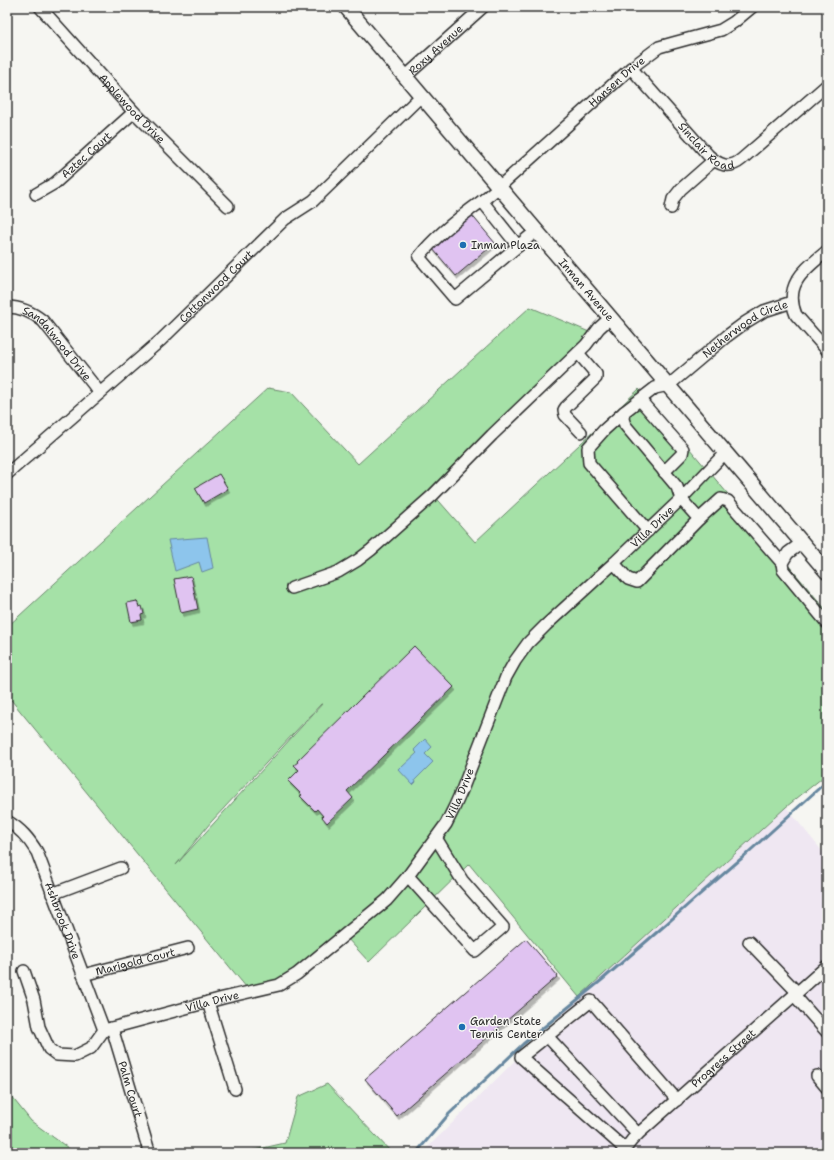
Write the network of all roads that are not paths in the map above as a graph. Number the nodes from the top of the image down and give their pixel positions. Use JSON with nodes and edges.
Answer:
{"nodes":[{"id":1,"x":40,"y":7,"type":"edge"},
{"id":2,"x":346,"y":7,"type":"edge"},
{"id":3,"x":484,"y":7,"type":"edge"},
{"id":4,"x":752,"y":7,"type":"edge"},
{"id":5,"x":632,"y":68,"type":"junction"},
{"id":6,"x":405,"y":77,"type":"junction"},
{"id":7,"x":827,"y":84,"type":"edge"},
{"id":8,"x":421,"y":96,"type":"junction"},
{"id":9,"x":134,"y":112,"type":"junction"},
{"id":10,"x":714,"y":160,"type":"junction"},
{"id":11,"x":499,"y":187,"type":"junction"},
{"id":12,"x":36,"y":194,"type":"dead end"},
{"id":13,"x":482,"y":201,"type":"junction"},
{"id":14,"x":228,"y":206,"type":"dead end"},
{"id":15,"x":671,"y":208,"type":"dead end"},
{"id":16,"x":536,"y":231,"type":"junction"},
{"id":17,"x":518,"y":246,"type":"junction"},
{"id":18,"x":827,"y":251,"type":"edge"},
{"id":19,"x":792,"y":302,"type":"junction"},
{"id":20,"x":7,"y":307,"type":"edge"},
{"id":21,"x":610,"y":318,"type":"junction"},
{"id":22,"x":827,"y":350,"type":"edge"},
{"id":23,"x":578,"y":353,"type":"junction"},
{"id":24,"x":668,"y":385,"type":"junction"},
{"id":25,"x":100,"y":393,"type":"junction"},
{"id":26,"x":640,"y":400,"type":"junction"},
{"id":27,"x":624,"y":412,"type":"junction"},
{"id":28,"x":581,"y":432,"type":"dead end"},
{"id":29,"x":726,"y":453,"type":"junction"},
{"id":30,"x":664,"y":472,"type":"junction"},
{"id":31,"x":7,"y":474,"type":"edge"},
{"id":32,"x":681,"y":499,"type":"junction"},
{"id":33,"x":699,"y":519,"type":"junction"},
{"id":34,"x":648,"y":531,"type":"junction"},
{"id":35,"x":802,"y":542,"type":"junction"},
{"id":36,"x":614,"y":563,"type":"junction"},
{"id":37,"x":782,"y":563,"type":"junction"},
{"id":38,"x":827,"y":572,"type":"edge"},
{"id":39,"x":292,"y":588,"type":"dead end"},
{"id":40,"x":827,"y":623,"type":"edge"},
{"id":41,"x":7,"y":821,"type":"edge"},
{"id":42,"x":436,"y":838,"type":"junction"},
{"id":43,"x":121,"y":868,"type":"dead end"},
{"id":44,"x":408,"y":876,"type":"junction"},
{"id":45,"x":52,"y":894,"type":"junction"},
{"id":46,"x":749,"y":942,"type":"dead end"},
{"id":47,"x":188,"y":948,"type":"dead end"},
{"id":48,"x":827,"y":966,"type":"edge"},
{"id":49,"x":24,"y":971,"type":"dead end"},
{"id":50,"x":83,"y":975,"type":"junction"},
{"id":51,"x":796,"y":994,"type":"junction"},
{"id":52,"x":208,"y":1002,"type":"junction"},
{"id":53,"x":108,"y":1029,"type":"junction"},
{"id":54,"x":827,"y":1032,"type":"edge"},
{"id":55,"x":547,"y":1036,"type":"junction"},
{"id":56,"x":817,"y":1076,"type":"dead end"},
{"id":57,"x":827,"y":1088,"type":"edge"},
{"id":58,"x":235,"y":1089,"type":"dead end"},
{"id":59,"x":676,"y":1100,"type":"junction"},
{"id":60,"x":638,"y":1134,"type":"junction"},
{"id":61,"x":149,"y":1151,"type":"dead end"},
{"id":62,"x":624,"y":1151,"type":"edge"}],
"edges":[{"from":1,"to":9,"type":"street","name":"Applewood Drive"},
{"from":2,"to":6,"type":"main road","name":"Inman Avenue"},
{"from":3,"to":6,"type":"street","name":"Roxy Avenue"},
{"from":4,"to":5,"type":"street","name":"Hansen Drive"},
{"from":5,"to":10,"type":"street","name":"Sinclair Road"},
{"from":5,"to":11,"type":"street","name":"Hansen Drive"},
{"from":6,"to":8,"type":"main road","name":"Inman Avenue"},
{"from":7,"to":10,"type":"street","name":"Sinclair Road"},
{"from":8,"to":11,"type":"main road","name":"Inman Avenue"},
{"from":8,"to":25,"type":"street","name":"Cottonwood Court"},
{"from":9,"to":12,"type":"street","name":"Aztec Court"},
{"from":9,"to":14,"type":"street","name":"Applewood Drive"},
{"from":10,"to":15,"type":"street"},
{"from":11,"to":13,"type":"street","name":"Hansen Drive"},
{"from":11,"to":16,"type":"main road","name":"Inman Avenue"},
{"from":13,"to":17,"type":"street"},
{"from":13,"to":17,"type":"street","name":"Hansen Drive"},
{"from":16,"to":17,"type":"street"},
{"from":16,"to":21,"type":"main road","name":"Inman Avenue"},
{"from":18,"to":19,"type":"street","name":"Netherwood Circle"},
{"from":19,"to":22,"type":"street"},
{"from":19,"to":24,"type":"street","name":"Netherwood Circle"},
{"from":20,"to":25,"type":"street","name":"Sandalwood Drive"},
{"from":21,"to":23,"type":"street"},
{"from":21,"to":24,"type":"main road","name":"Inman Avenue"},
{"from":23,"to":28,"type":"street"},
{"from":23,"to":39,"type":"street"},
{"from":24,"to":26,"type":"street","name":"Netherwood Circle"},
{"from":24,"to":29,"type":"main road","name":"Inman Avenue"},
{"from":25,"to":31,"type":"street","name":"Cottonwood Court"},
{"from":26,"to":27,"type":"street","name":"Netherwood Circle"},
{"from":26,"to":30,"type":"street"},
{"from":27,"to":30,"type":"street"},
{"from":27,"to":34,"type":"street","name":"Netherwood Circle"},
{"from":29,"to":32,"type":"street","name":"Villa Drive"},
{"from":29,"to":35,"type":"main road","name":"Inman Avenue"},
{"from":30,"to":32,"type":"street"},
{"from":32,"to":33,"type":"street"},
{"from":32,"to":34,"type":"street","name":"Villa Drive"},
{"from":33,"to":36,"type":"street"},
{"from":33,"to":37,"type":"street"},
{"from":34,"to":36,"type":"street","name":"Villa Drive"},
{"from":35,"to":37,"type":"street"},
{"from":35,"to":38,"type":"main road","name":"Inman Avenue"},
{"from":36,"to":42,"type":"street","name":"Villa Drive"},
{"from":37,"to":40,"type":"street"},
{"from":41,"to":45,"type":"street","name":"Ashbrook Drive"},
{"from":42,"to":44,"type":"street","name":"Villa Drive"},
{"from":42,"to":44,"type":"street"},
{"from":43,"to":45,"type":"street"},
{"from":44,"to":52,"type":"street","name":"Villa Drive"},
{"from":45,"to":50,"type":"street","name":"Ashbrook Drive"},
{"from":46,"to":51,"type":"street"},
{"from":47,"to":50,"type":"street","name":"Marigold Court"},
{"from":48,"to":51,"type":"street","name":"Progress Street"},
{"from":49,"to":53,"type":"street"},
{"from":50,"to":53,"type":"street","name":"Ashbrook Drive"},
{"from":51,"to":54,"type":"street"},
{"from":51,"to":59,"type":"street","name":"Progress Street"},
{"from":52,"to":53,"type":"street","name":"Villa Drive"},
{"from":52,"to":58,"type":"street"},
{"from":53,"to":61,"type":"street","name":"Palm Court"},
{"from":55,"to":59,"type":"street"},
{"from":55,"to":60,"type":"street"},
{"from":55,"to":62,"type":"street"},
{"from":56,"to":57,"type":"street"},
{"from":59,"to":60,"type":"street","name":"Progress Street"},
{"from":60,"to":62,"type":"street","name":"Progress Street"}]}
